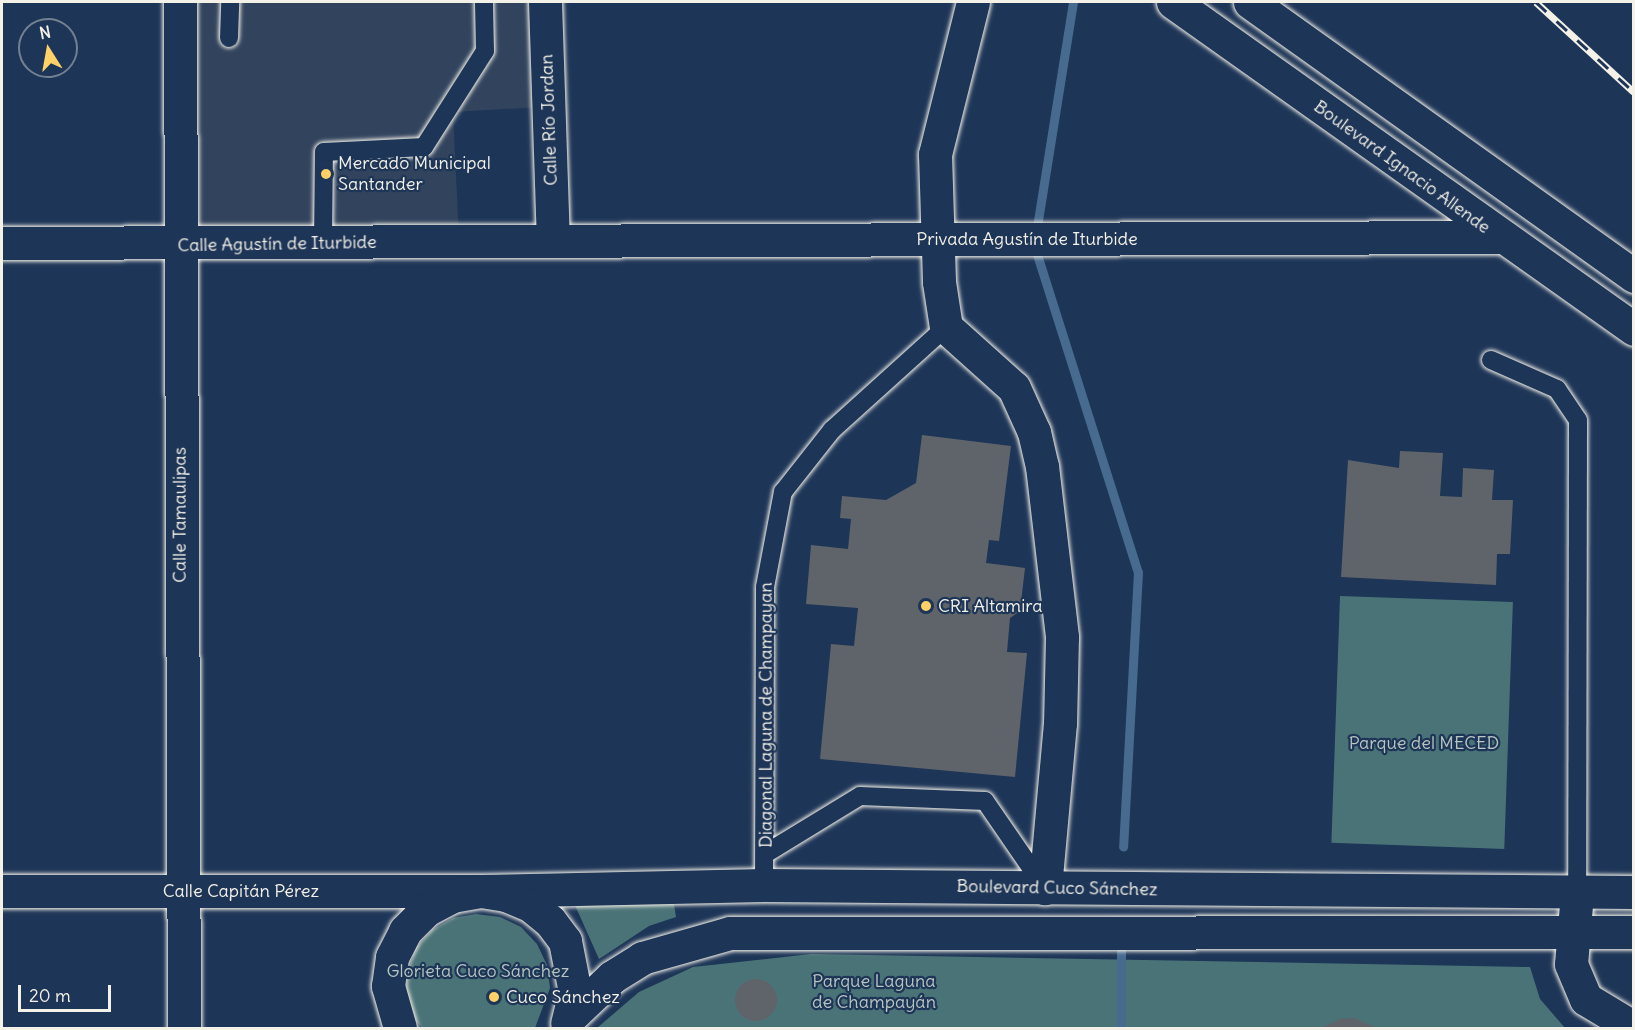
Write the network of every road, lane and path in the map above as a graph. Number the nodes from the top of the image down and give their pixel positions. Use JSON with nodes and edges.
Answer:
{"nodes":[{"id":1,"x":180,"y":2,"type":"edge"},
{"id":2,"x":230,"y":2,"type":"edge"},
{"id":3,"x":484,"y":2,"type":"edge"},
{"id":4,"x":545,"y":2,"type":"edge"},
{"id":5,"x":973,"y":2,"type":"edge"},
{"id":6,"x":1173,"y":2,"type":"edge"},
{"id":7,"x":1250,"y":2,"type":"edge"},
{"id":8,"x":229,"y":38,"type":"dead end"},
{"id":9,"x":1500,"y":237,"type":"junction"},
{"id":10,"x":938,"y":239,"type":"junction"},
{"id":11,"x":553,"y":240,"type":"junction"},
{"id":12,"x":2,"y":243,"type":"edge"},
{"id":13,"x":323,"y":243,"type":"junction"},
{"id":14,"x":178,"y":245,"type":"junction"},
{"id":15,"x":1634,"y":276,"type":"edge"},
{"id":16,"x":946,"y":327,"type":"junction"},
{"id":17,"x":1634,"y":329,"type":"edge"},
{"id":18,"x":1491,"y":360,"type":"dead end"},
{"id":19,"x":764,"y":869,"type":"junction"},
{"id":20,"x":1045,"y":888,"type":"junction"},
{"id":21,"x":2,"y":891,"type":"edge"},
{"id":22,"x":183,"y":891,"type":"junction"},
{"id":23,"x":481,"y":891,"type":"junction"},
{"id":24,"x":1634,"y":892,"type":"edge"},
{"id":25,"x":1576,"y":893,"type":"junction"},
{"id":26,"x":1634,"y":932,"type":"edge"},
{"id":27,"x":1576,"y":933,"type":"junction"},
{"id":28,"x":567,"y":1023,"type":"edge"},
{"id":29,"x":1634,"y":1028,"type":"edge"},
{"id":30,"x":184,"y":1029,"type":"edge"},
{"id":31,"x":400,"y":1029,"type":"edge"}],
"edges":[{"from":1,"to":14,"type":"street","name":"Calle Tamaulipas"},
{"from":2,"to":8,"type":"lane"},
{"from":3,"to":13,"type":"lane"},
{"from":4,"to":11,"type":"street","name":"Calle Río Jordan"},
{"from":5,"to":10,"type":"street"},
{"from":6,"to":9,"type":"street","name":"Boulevard Ignacio Allende"},
{"from":7,"to":15,"type":"street"},
{"from":9,"to":10,"type":"street","name":"Privada Agustín de Iturbide"},
{"from":9,"to":17,"type":"street","name":"Boulevard Ignacio Allende"},
{"from":10,"to":11,"type":"street","name":"Privada Agustín de Iturbide"},
{"from":10,"to":16,"type":"street"},
{"from":11,"to":13,"type":"street","name":"Calle Agustín de Iturbide"},
{"from":12,"to":14,"type":"street","name":"Calle Agustín de Iturbide"},
{"from":13,"to":14,"type":"street","name":"Calle Agustín de Iturbide"},
{"from":14,"to":22,"type":"street","name":"Calle Tamaulipas"},
{"from":16,"to":19,"type":"lane","name":"Diagonal Laguna de Champayan"},
{"from":16,"to":20,"type":"street"},
{"from":18,"to":25,"type":"lane"},
{"from":19,"to":20,"type":"street","name":"Boulevard Cuco Sánchez"},
{"from":19,"to":20,"type":"lane"},
{"from":19,"to":23,"type":"street","name":"Boulevard Cuco Sánchez"},
{"from":20,"to":25,"type":"street","name":"Boulevard Cuco Sánchez"},
{"from":21,"to":22,"type":"street","name":"Calle Capitán Pérez"},
{"from":22,"to":23,"type":"street","name":"Calle Capitán Pérez"},
{"from":22,"to":30,"type":"street","name":"Calle Tamaulipas"},
{"from":23,"to":28,"type":"street"},
{"from":23,"to":31,"type":"street"},
{"from":24,"to":25,"type":"street","name":"Boulevard Cuco Sánchez"},
{"from":25,"to":27,"type":"street"},
{"from":26,"to":27,"type":"street"},
{"from":27,"to":28,"type":"street"},
{"from":27,"to":29,"type":"street"}]}
